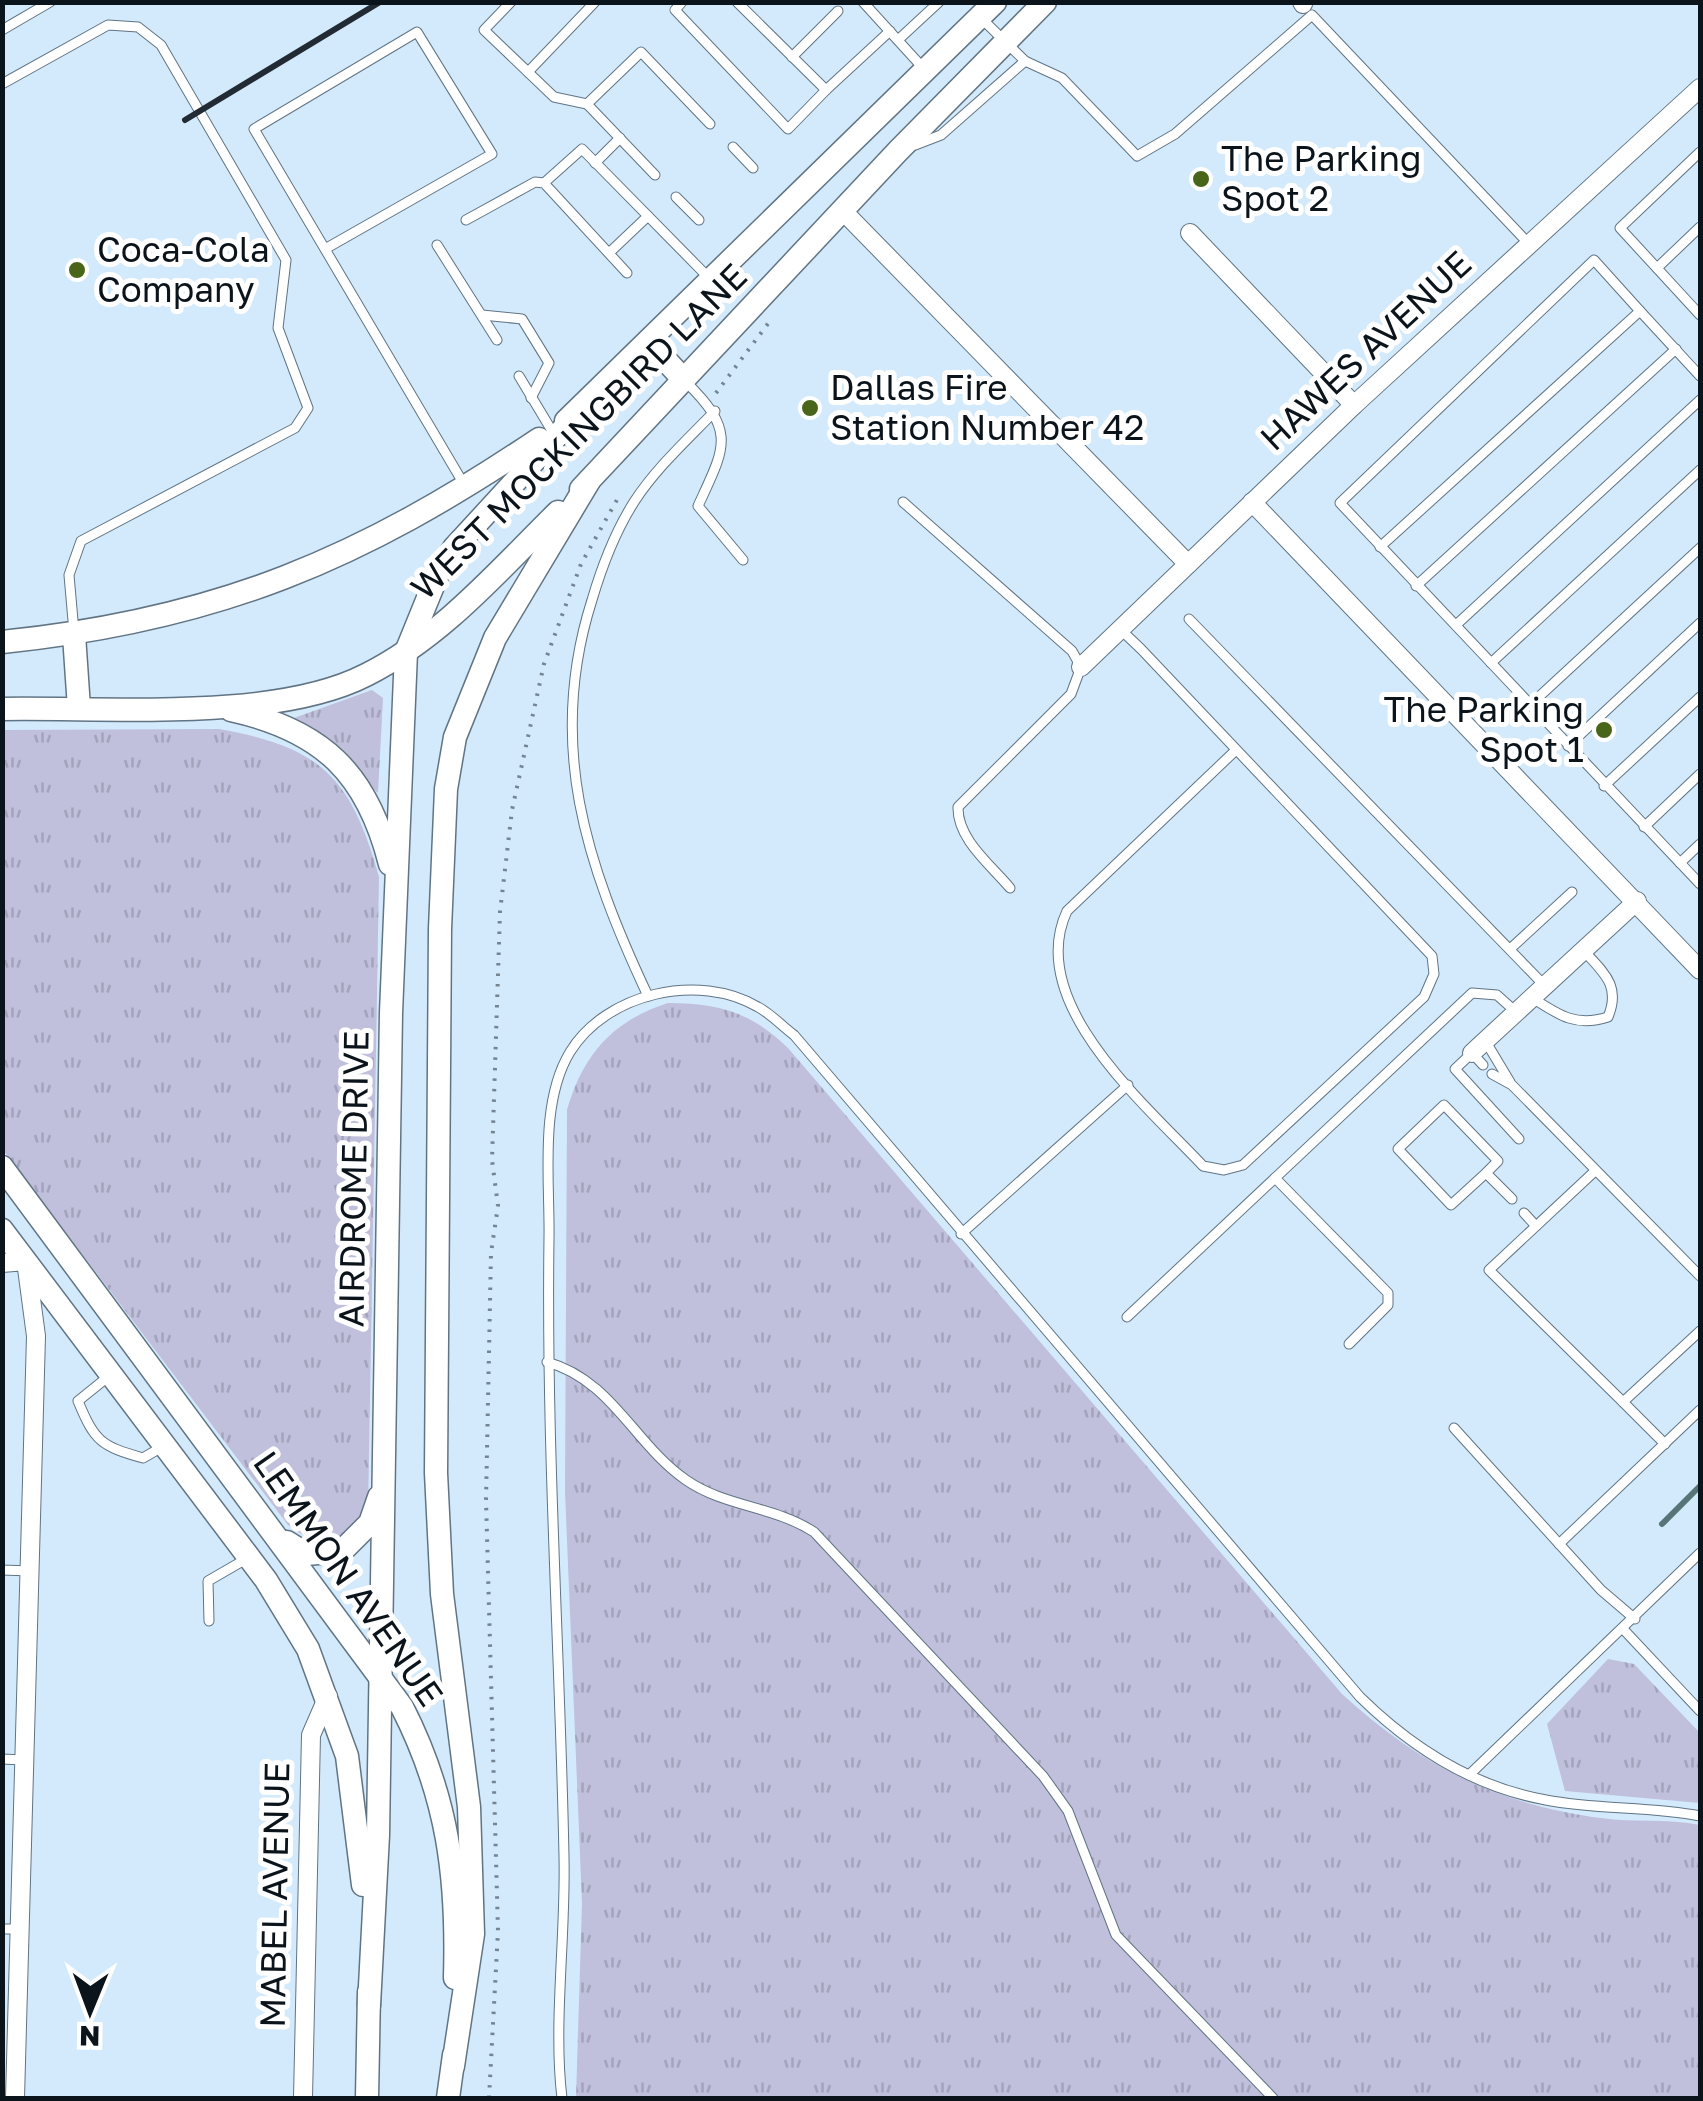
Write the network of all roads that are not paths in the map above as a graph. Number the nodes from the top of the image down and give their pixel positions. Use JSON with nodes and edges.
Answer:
{"nodes":[{"id":1,"x":50,"y":2,"type":"edge"},
{"id":2,"x":511,"y":2,"type":"edge"},
{"id":3,"x":595,"y":2,"type":"edge"},
{"id":4,"x":682,"y":2,"type":"edge"},
{"id":5,"x":737,"y":2,"type":"edge"},
{"id":6,"x":759,"y":2,"type":"edge"},
{"id":7,"x":863,"y":2,"type":"edge"},
{"id":8,"x":939,"y":2,"type":"edge"},
{"id":9,"x":1044,"y":2,"type":"edge"},
{"id":10,"x":988,"y":10,"type":"edge"},
{"id":11,"x":838,"y":11,"type":"dead end"},
{"id":12,"x":748,"y":13,"type":"junction"},
{"id":13,"x":2,"y":30,"type":"edge"},
{"id":14,"x":890,"y":31,"type":"junction"},
{"id":15,"x":898,"y":40,"type":"junction"},
{"id":16,"x":1004,"y":41,"type":"junction"},
{"id":17,"x":792,"y":56,"type":"junction"},
{"id":18,"x":1024,"y":60,"type":"junction"},
{"id":19,"x":924,"y":69,"type":"junction"},
{"id":20,"x":528,"y":72,"type":"junction"},
{"id":21,"x":2,"y":84,"type":"edge"},
{"id":22,"x":1700,"y":88,"type":"edge"},
{"id":23,"x":826,"y":90,"type":"junction"},
{"id":24,"x":950,"y":98,"type":"junction"},
{"id":25,"x":587,"y":104,"type":"junction"},
{"id":26,"x":710,"y":124,"type":"dead end"},
{"id":27,"x":620,"y":138,"type":"junction"},
{"id":28,"x":733,"y":147,"type":"dead end"},
{"id":29,"x":898,"y":151,"type":"junction"},
{"id":30,"x":1700,"y":152,"type":"edge"},
{"id":31,"x":596,"y":163,"type":"junction"},
{"id":32,"x":753,"y":168,"type":"dead end"},
{"id":33,"x":655,"y":174,"type":"dead end"},
{"id":34,"x":544,"y":184,"type":"junction"},
{"id":35,"x":676,"y":197,"type":"dead end"},
{"id":36,"x":843,"y":211,"type":"junction"},
{"id":37,"x":648,"y":216,"type":"junction"},
{"id":38,"x":466,"y":220,"type":"dead end"},
{"id":39,"x":698,"y":220,"type":"dead end"},
{"id":40,"x":1700,"y":227,"type":"edge"},
{"id":41,"x":1190,"y":233,"type":"dead end"},
{"id":42,"x":1529,"y":244,"type":"junction"},
{"id":43,"x":437,"y":245,"type":"dead end"},
{"id":44,"x":325,"y":249,"type":"junction"},
{"id":45,"x":609,"y":253,"type":"junction"},
{"id":46,"x":1657,"y":268,"type":"junction"},
{"id":47,"x":627,"y":273,"type":"dead end"},
{"id":48,"x":712,"y":281,"type":"junction"},
{"id":49,"x":1698,"y":308,"type":"edge"},
{"id":50,"x":1640,"y":311,"type":"junction"},
{"id":51,"x":482,"y":315,"type":"junction"},
{"id":52,"x":497,"y":340,"type":"dead end"},
{"id":53,"x":649,"y":342,"type":"junction"},
{"id":54,"x":1676,"y":349,"type":"junction"},
{"id":55,"x":519,"y":376,"type":"dead end"},
{"id":56,"x":1700,"y":376,"type":"edge"},
{"id":57,"x":684,"y":380,"type":"junction"},
{"id":58,"x":531,"y":398,"type":"junction"},
{"id":59,"x":1700,"y":400,"type":"edge"},
{"id":60,"x":1354,"y":405,"type":"junction"},
{"id":61,"x":715,"y":412,"type":"junction"},
{"id":62,"x":578,"y":413,"type":"junction"},
{"id":63,"x":552,"y":431,"type":"junction"},
{"id":64,"x":1700,"y":470,"type":"edge"},
{"id":65,"x":589,"y":481,"type":"junction"},
{"id":66,"x":466,"y":488,"type":"junction"},
{"id":67,"x":903,"y":502,"type":"dead end"},
{"id":68,"x":1252,"y":502,"type":"junction"},
{"id":69,"x":1380,"y":548,"type":"junction"},
{"id":70,"x":1700,"y":548,"type":"edge"},
{"id":71,"x":743,"y":560,"type":"dead end"},
{"id":72,"x":1188,"y":564,"type":"junction"},
{"id":73,"x":1416,"y":586,"type":"junction"},
{"id":74,"x":1189,"y":619,"type":"dead end"},
{"id":75,"x":1700,"y":623,"type":"edge"},
{"id":76,"x":1456,"y":626,"type":"junction"},
{"id":77,"x":1120,"y":630,"type":"junction"},
{"id":78,"x":74,"y":634,"type":"junction"},
{"id":79,"x":2,"y":642,"type":"edge"},
{"id":80,"x":406,"y":652,"type":"junction"},
{"id":81,"x":1491,"y":663,"type":"junction"},
{"id":82,"x":1081,"y":667,"type":"junction"},
{"id":83,"x":1700,"y":697,"type":"edge"},
{"id":84,"x":1530,"y":705,"type":"junction"},
{"id":85,"x":213,"y":706,"type":"junction"},
{"id":86,"x":79,"y":708,"type":"junction"},
{"id":87,"x":2,"y":709,"type":"edge"},
{"id":88,"x":1568,"y":746,"type":"junction"},
{"id":89,"x":1236,"y":750,"type":"junction"},
{"id":90,"x":1700,"y":774,"type":"edge"},
{"id":91,"x":1604,"y":786,"type":"junction"},
{"id":92,"x":1644,"y":827,"type":"junction"},
{"id":93,"x":1700,"y":844,"type":"edge"},
{"id":94,"x":1680,"y":863,"type":"junction"},
{"id":95,"x":395,"y":884,"type":"junction"},
{"id":96,"x":1700,"y":884,"type":"edge"},
{"id":97,"x":1010,"y":888,"type":"dead end"},
{"id":98,"x":1572,"y":892,"type":"dead end"},
{"id":99,"x":1637,"y":901,"type":"junction"},
{"id":100,"x":1510,"y":949,"type":"junction"},
{"id":101,"x":1584,"y":951,"type":"junction"},
{"id":102,"x":1700,"y":970,"type":"edge"},
{"id":103,"x":1540,"y":992,"type":"junction"},
{"id":104,"x":648,"y":996,"type":"junction"},
{"id":105,"x":1518,"y":1014,"type":"junction"},
{"id":106,"x":1481,"y":1053,"type":"junction"},
{"id":107,"x":1492,"y":1074,"type":"dead end"},
{"id":108,"x":1128,"y":1084,"type":"junction"},
{"id":109,"x":1512,"y":1085,"type":"junction"},
{"id":110,"x":1519,"y":1140,"type":"dead end"},
{"id":111,"x":2,"y":1167,"type":"edge"},
{"id":112,"x":1595,"y":1171,"type":"junction"},
{"id":113,"x":1486,"y":1174,"type":"junction"},
{"id":114,"x":1275,"y":1178,"type":"junction"},
{"id":115,"x":1512,"y":1200,"type":"dead end"},
{"id":116,"x":1524,"y":1213,"type":"dead end"},
{"id":117,"x":1536,"y":1226,"type":"junction"},
{"id":118,"x":2,"y":1230,"type":"edge"},
{"id":119,"x":961,"y":1234,"type":"junction"},
{"id":120,"x":56,"y":1237,"type":"junction"},
{"id":121,"x":14,"y":1262,"type":"edge"},
{"id":122,"x":1700,"y":1276,"type":"edge"},
{"id":123,"x":1127,"y":1317,"type":"dead end"},
{"id":124,"x":1700,"y":1331,"type":"edge"},
{"id":125,"x":1349,"y":1344,"type":"dead end"},
{"id":126,"x":547,"y":1362,"type":"junction"},
{"id":127,"x":111,"y":1374,"type":"junction"},
{"id":128,"x":1623,"y":1402,"type":"junction"},
{"id":129,"x":1700,"y":1410,"type":"edge"},
{"id":130,"x":1454,"y":1428,"type":"dead end"},
{"id":131,"x":1664,"y":1444,"type":"junction"},
{"id":132,"x":164,"y":1446,"type":"junction"},
{"id":133,"x":385,"y":1479,"type":"junction"},
{"id":134,"x":268,"y":1523,"type":"junction"},
{"id":135,"x":1560,"y":1544,"type":"junction"},
{"id":136,"x":1700,"y":1553,"type":"edge"},
{"id":137,"x":248,"y":1558,"type":"junction"},
{"id":138,"x":2,"y":1570,"type":"edge"},
{"id":139,"x":30,"y":1571,"type":"junction"},
{"id":140,"x":1635,"y":1619,"type":"junction"},
{"id":141,"x":209,"y":1620,"type":"dead end"},
{"id":142,"x":1624,"y":1630,"type":"junction"},
{"id":143,"x":380,"y":1676,"type":"junction"},
{"id":144,"x":328,"y":1696,"type":"junction"},
{"id":145,"x":1700,"y":1711,"type":"edge"},
{"id":146,"x":2,"y":1759,"type":"edge"},
{"id":147,"x":23,"y":1760,"type":"junction"},
{"id":148,"x":1469,"y":1776,"type":"junction"},
{"id":149,"x":1700,"y":1816,"type":"edge"},
{"id":150,"x":10,"y":1929,"type":"edge"},
{"id":151,"x":10,"y":1997,"type":"edge"},
{"id":152,"x":369,"y":2005,"type":"junction"},
{"id":153,"x":9,"y":2042,"type":"edge"},
{"id":154,"x":453,"y":2066,"type":"junction"},
{"id":155,"x":15,"y":2098,"type":"edge"},
{"id":156,"x":303,"y":2098,"type":"edge"},
{"id":157,"x":367,"y":2098,"type":"edge"},
{"id":158,"x":448,"y":2098,"type":"edge"},
{"id":159,"x":562,"y":2098,"type":"edge"},
{"id":160,"x":1274,"y":2098,"type":"edge"}],
"edges":[{"from":1,"to":13,"type":"lane"},
{"from":2,"to":20,"type":"lane"},
{"from":3,"to":20,"type":"lane"},
{"from":4,"to":23,"type":"lane"},
{"from":5,"to":12,"type":"lane"},
{"from":6,"to":12,"type":"lane"},
{"from":7,"to":14,"type":"lane"},
{"from":8,"to":15,"type":"lane"},
{"from":9,"to":16,"type":"main road","name":"WEST MOCKINGBIRD LANE"},
{"from":10,"to":16,"type":"lane"},
{"from":10,"to":19,"type":"main road","name":"WEST MOCKINGBIRD LANE"},
{"from":11,"to":17,"type":"lane"},
{"from":12,"to":17,"type":"lane"},
{"from":14,"to":15,"type":"lane"},
{"from":14,"to":23,"type":"lane"},
{"from":15,"to":19,"type":"lane"},
{"from":16,"to":18,"type":"lane"},
{"from":16,"to":24,"type":"main road","name":"WEST MOCKINGBIRD LANE"},
{"from":17,"to":23,"type":"lane"},
{"from":18,"to":29,"type":"lane"},
{"from":18,"to":42,"type":"lane"},
{"from":19,"to":24,"type":"main road"},
{"from":19,"to":48,"type":"main road","name":"WEST MOCKINGBIRD LANE"},
{"from":20,"to":25,"type":"lane"},
{"from":21,"to":78,"type":"lane"},
{"from":22,"to":42,"type":"street","name":"HAWES AVENUE"},
{"from":24,"to":29,"type":"main road","name":"WEST MOCKINGBIRD LANE"},
{"from":25,"to":26,"type":"lane"},
{"from":25,"to":27,"type":"lane"},
{"from":27,"to":31,"type":"lane"},
{"from":27,"to":33,"type":"lane"},
{"from":28,"to":32,"type":"lane"},
{"from":29,"to":36,"type":"main road","name":"WEST MOCKINGBIRD LANE"},
{"from":30,"to":46,"type":"lane"},
{"from":31,"to":34,"type":"lane"},
{"from":31,"to":37,"type":"lane"},
{"from":34,"to":38,"type":"lane"},
{"from":34,"to":45,"type":"lane"},
{"from":35,"to":39,"type":"lane"},
{"from":36,"to":57,"type":"main road","name":"WEST MOCKINGBIRD LANE"},
{"from":36,"to":72,"type":"street"},
{"from":37,"to":45,"type":"lane"},
{"from":37,"to":48,"type":"lane"},
{"from":40,"to":46,"type":"lane"},
{"from":41,"to":60,"type":"street"},
{"from":42,"to":60,"type":"street","name":"HAWES AVENUE"},
{"from":43,"to":51,"type":"lane"},
{"from":44,"to":44,"type":"lane"},
{"from":44,"to":66,"type":"lane"},
{"from":45,"to":47,"type":"lane"},
{"from":46,"to":49,"type":"lane"},
{"from":48,"to":53,"type":"main road","name":"WEST MOCKINGBIRD LANE"},
{"from":50,"to":54,"type":"lane"},
{"from":50,"to":69,"type":"lane"},
{"from":50,"to":69,"type":"lane"},
{"from":51,"to":52,"type":"lane"},
{"from":51,"to":58,"type":"lane"},
{"from":53,"to":57,"type":"main road"},
{"from":53,"to":62,"type":"main road","name":"WEST MOCKINGBIRD LANE"},
{"from":54,"to":56,"type":"lane"},
{"from":54,"to":73,"type":"lane"},
{"from":55,"to":58,"type":"lane"},
{"from":57,"to":61,"type":"lane"},
{"from":57,"to":65,"type":"main road","name":"WEST MOCKINGBIRD LANE"},
{"from":58,"to":63,"type":"lane"},
{"from":59,"to":76,"type":"lane"},
{"from":60,"to":68,"type":"street","name":"HAWES AVENUE"},
{"from":61,"to":71,"type":"lane"},
{"from":61,"to":104,"type":"lane"},
{"from":62,"to":63,"type":"main road","name":"WEST MOCKINGBIRD LANE"},
{"from":62,"to":80,"type":"main road","name":"AIRDROME DRIVE"},
{"from":63,"to":66,"type":"main road","name":"WEST MOCKINGBIRD LANE"},
{"from":64,"to":81,"type":"lane"},
{"from":65,"to":80,"type":"main road","name":"WEST MOCKINGBIRD LANE"},
{"from":65,"to":154,"type":"main road"},
{"from":66,"to":78,"type":"main road","name":"WEST MOCKINGBIRD LANE"},
{"from":67,"to":82,"type":"lane"},
{"from":68,"to":72,"type":"street","name":"HAWES AVENUE"},
{"from":68,"to":99,"type":"street"},
{"from":69,"to":73,"type":"lane"},
{"from":70,"to":84,"type":"lane"},
{"from":72,"to":77,"type":"street","name":"HAWES AVENUE"},
{"from":73,"to":76,"type":"lane"},
{"from":74,"to":100,"type":"lane"},
{"from":75,"to":88,"type":"lane"},
{"from":76,"to":81,"type":"lane"},
{"from":77,"to":82,"type":"street","name":"HAWES AVENUE"},
{"from":77,"to":89,"type":"lane"},
{"from":78,"to":79,"type":"main road","name":"WEST MOCKINGBIRD LANE"},
{"from":78,"to":86,"type":"main road"},
{"from":80,"to":85,"type":"main road","name":"WEST MOCKINGBIRD LANE"},
{"from":80,"to":95,"type":"main road","name":"AIRDROME DRIVE"},
{"from":81,"to":84,"type":"lane"},
{"from":82,"to":97,"type":"lane"},
{"from":83,"to":91,"type":"lane"},
{"from":84,"to":88,"type":"lane"},
{"from":85,"to":86,"type":"main road","name":"WEST MOCKINGBIRD LANE"},
{"from":85,"to":95,"type":"main road"},
{"from":86,"to":87,"type":"main road","name":"WEST MOCKINGBIRD LANE"},
{"from":88,"to":91,"type":"lane"},
{"from":89,"to":108,"type":"lane"},
{"from":89,"to":108,"type":"lane"},
{"from":90,"to":92,"type":"lane"},
{"from":91,"to":92,"type":"lane"},
{"from":92,"to":94,"type":"lane"},
{"from":93,"to":94,"type":"lane"},
{"from":94,"to":96,"type":"lane"},
{"from":95,"to":133,"type":"main road","name":"AIRDROME DRIVE"},
{"from":98,"to":100,"type":"lane"},
{"from":99,"to":101,"type":"street"},
{"from":99,"to":102,"type":"street"},
{"from":100,"to":103,"type":"lane"},
{"from":101,"to":103,"type":"street"},
{"from":101,"to":103,"type":"lane"},
{"from":103,"to":105,"type":"street"},
{"from":104,"to":119,"type":"lane"},
{"from":104,"to":126,"type":"lane"},
{"from":105,"to":106,"type":"street"},
{"from":105,"to":114,"type":"lane"},
{"from":106,"to":109,"type":"lane"},
{"from":106,"to":110,"type":"lane"},
{"from":107,"to":109,"type":"lane"},
{"from":108,"to":119,"type":"lane"},
{"from":109,"to":112,"type":"lane"},
{"from":111,"to":120,"type":"main road","name":"LEMMON AVENUE"},
{"from":112,"to":117,"type":"lane"},
{"from":112,"to":122,"type":"lane"},
{"from":113,"to":113,"type":"lane"},
{"from":113,"to":115,"type":"lane"},
{"from":114,"to":123,"type":"lane"},
{"from":114,"to":125,"type":"lane"},
{"from":116,"to":117,"type":"lane"},
{"from":117,"to":128,"type":"lane"},
{"from":118,"to":121,"type":"main road","name":"LEMMON AVENUE"},
{"from":119,"to":148,"type":"lane"},
{"from":120,"to":121,"type":"main road"},
{"from":120,"to":134,"type":"main road","name":"LEMMON AVENUE"},
{"from":121,"to":127,"type":"main road","name":"LEMMON AVENUE"},
{"from":121,"to":139,"type":"street"},
{"from":124,"to":128,"type":"lane"},
{"from":126,"to":159,"type":"lane"},
{"from":126,"to":160,"type":"lane"},
{"from":127,"to":132,"type":"main road","name":"LEMMON AVENUE"},
{"from":127,"to":132,"type":"lane"},
{"from":128,"to":131,"type":"lane"},
{"from":129,"to":131,"type":"lane"},
{"from":130,"to":135,"type":"lane"},
{"from":131,"to":135,"type":"lane"},
{"from":132,"to":137,"type":"main road","name":"LEMMON AVENUE"},
{"from":133,"to":134,"type":"main road"},
{"from":133,"to":143,"type":"main road","name":"AIRDROME DRIVE"},
{"from":134,"to":143,"type":"main road","name":"LEMMON AVENUE"},
{"from":135,"to":140,"type":"lane"},
{"from":136,"to":140,"type":"lane"},
{"from":137,"to":141,"type":"lane"},
{"from":137,"to":144,"type":"main road","name":"LEMMON AVENUE"},
{"from":138,"to":139,"type":"lane"},
{"from":139,"to":147,"type":"street"},
{"from":140,"to":142,"type":"lane"},
{"from":142,"to":145,"type":"lane"},
{"from":142,"to":148,"type":"lane"},
{"from":143,"to":152,"type":"main road","name":"AIRDROME DRIVE"},
{"from":143,"to":154,"type":"main road","name":"LEMMON AVENUE"},
{"from":144,"to":152,"type":"main road","name":"LEMMON AVENUE"},
{"from":144,"to":156,"type":"street","name":"MABEL AVENUE"},
{"from":146,"to":147,"type":"lane"},
{"from":147,"to":150,"type":"street"},
{"from":148,"to":149,"type":"lane"},
{"from":150,"to":151,"type":"street"},
{"from":151,"to":153,"type":"street"},
{"from":152,"to":157,"type":"main road","name":"LEMMON AVENUE"},
{"from":153,"to":155,"type":"street"},
{"from":154,"to":158,"type":"main road","name":"LEMMON AVENUE"}]}
